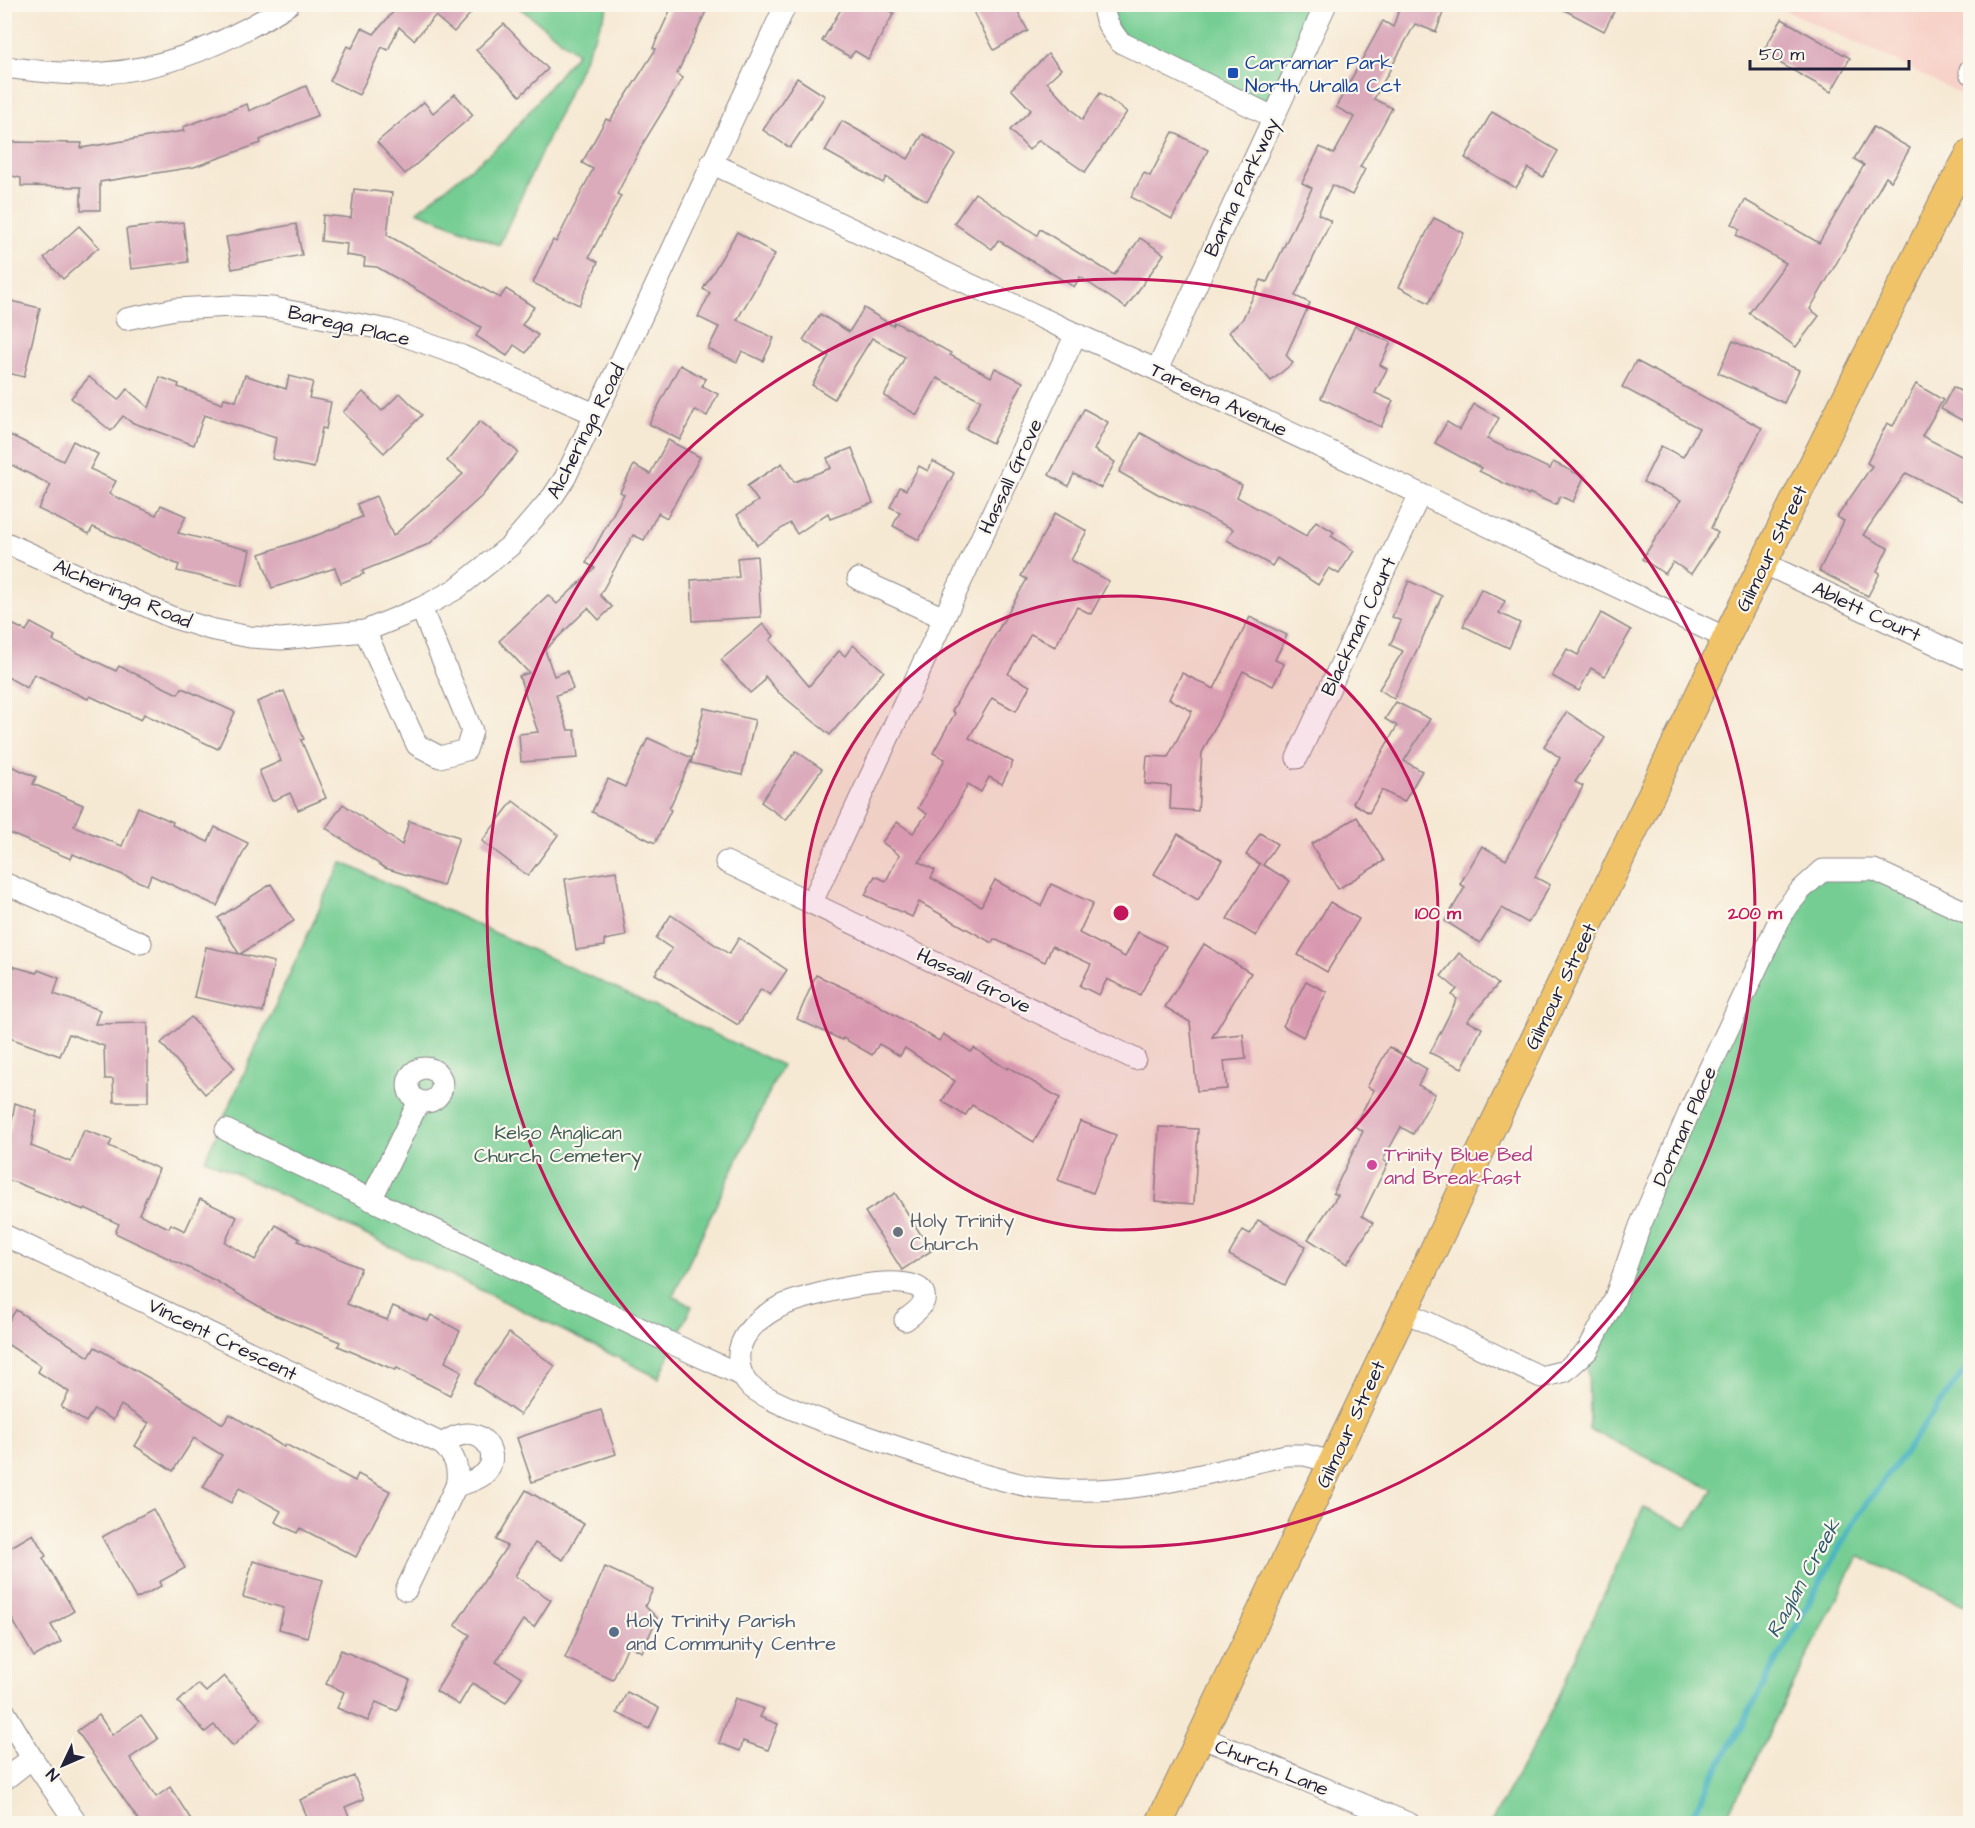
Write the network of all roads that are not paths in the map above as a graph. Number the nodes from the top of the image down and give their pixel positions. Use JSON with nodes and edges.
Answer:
{"nodes":[{"id":1,"x":289,"y":4,"type":"edge"},
{"id":2,"x":786,"y":4,"type":"edge"},
{"id":3,"x":1103,"y":4,"type":"edge"},
{"id":4,"x":1326,"y":4,"type":"edge"},
{"id":5,"x":4,"y":67,"type":"edge"},
{"id":6,"x":1273,"y":117,"type":"junction"},
{"id":7,"x":1971,"y":153,"type":"edge"},
{"id":8,"x":711,"y":163,"type":"junction"},
{"id":9,"x":126,"y":319,"type":"dead end"},
{"id":10,"x":1076,"y":334,"type":"junction"},
{"id":11,"x":1157,"y":370,"type":"junction"},
{"id":12,"x":595,"y":414,"type":"junction"},
{"id":13,"x":1420,"y":494,"type":"junction"},
{"id":14,"x":4,"y":542,"type":"edge"},
{"id":15,"x":1763,"y":563,"type":"junction"},
{"id":16,"x":858,"y":579,"type":"dead end"},
{"id":17,"x":422,"y":608,"type":"junction"},
{"id":18,"x":944,"y":618,"type":"junction"},
{"id":19,"x":365,"y":631,"type":"junction"},
{"id":20,"x":1726,"y":638,"type":"junction"},
{"id":21,"x":1971,"y":660,"type":"edge"},
{"id":22,"x":1297,"y":758,"type":"dead end"},
{"id":23,"x":726,"y":862,"type":"dead end"},
{"id":24,"x":4,"y":883,"type":"edge"},
{"id":25,"x":812,"y":902,"type":"junction"},
{"id":26,"x":1971,"y":914,"type":"edge"},
{"id":27,"x":141,"y":943,"type":"dead end"},
{"id":28,"x":1135,"y":1059,"type":"dead end"},
{"id":29,"x":419,"y":1101,"type":"dead end"},
{"id":30,"x":226,"y":1130,"type":"dead end"},
{"id":31,"x":371,"y":1200,"type":"junction"},
{"id":32,"x":4,"y":1235,"type":"edge"},
{"id":33,"x":1404,"y":1311,"type":"junction"},
{"id":34,"x":905,"y":1320,"type":"dead end"},
{"id":35,"x":743,"y":1376,"type":"junction"},
{"id":36,"x":442,"y":1444,"type":"junction"},
{"id":37,"x":1332,"y":1462,"type":"junction"},
{"id":38,"x":456,"y":1486,"type":"junction"},
{"id":39,"x":406,"y":1590,"type":"dead end"},
{"id":40,"x":4,"y":1711,"type":"edge"},
{"id":41,"x":1201,"y":1737,"type":"junction"},
{"id":42,"x":32,"y":1758,"type":"junction"},
{"id":43,"x":4,"y":1780,"type":"edge"},
{"id":44,"x":78,"y":1824,"type":"edge"},
{"id":45,"x":1159,"y":1824,"type":"edge"},
{"id":46,"x":1410,"y":1824,"type":"edge"}],
"edges":[{"from":1,"to":5,"type":"street"},
{"from":2,"to":8,"type":"street","name":"Alcheringa Road"},
{"from":3,"to":6,"type":"street"},
{"from":4,"to":6,"type":"street","name":"Barina Parkway"},
{"from":6,"to":11,"type":"street","name":"Barina Parkway"},
{"from":7,"to":15,"type":"main road","name":"Gilmour Street"},
{"from":8,"to":10,"type":"street","name":"Tareena Avenue"},
{"from":8,"to":12,"type":"street","name":"Alcheringa Road"},
{"from":9,"to":12,"type":"street","name":"Barega Place"},
{"from":10,"to":11,"type":"street","name":"Tareena Avenue"},
{"from":10,"to":18,"type":"street","name":"Hassall Grove"},
{"from":11,"to":13,"type":"street","name":"Tareena Avenue"},
{"from":12,"to":17,"type":"street","name":"Alcheringa Road"},
{"from":13,"to":20,"type":"street","name":"Tareena Avenue"},
{"from":13,"to":22,"type":"street","name":"Blackman Court"},
{"from":14,"to":19,"type":"street","name":"Alcheringa Road"},
{"from":15,"to":20,"type":"main road","name":"Gilmour Street"},
{"from":15,"to":21,"type":"street","name":"Ablett Court"},
{"from":16,"to":18,"type":"street"},
{"from":17,"to":19,"type":"street","name":"Alcheringa Road"},
{"from":17,"to":19,"type":"street"},
{"from":18,"to":25,"type":"street","name":"Hassall Grove"},
{"from":20,"to":33,"type":"main road","name":"Gilmour Street"},
{"from":23,"to":25,"type":"street","name":"Hassall Grove"},
{"from":24,"to":27,"type":"street"},
{"from":25,"to":28,"type":"street","name":"Hassall Grove"},
{"from":26,"to":33,"type":"street","name":"Dorman Place"},
{"from":29,"to":31,"type":"street"},
{"from":30,"to":31,"type":"street"},
{"from":31,"to":35,"type":"street"},
{"from":32,"to":36,"type":"street","name":"Vincent Crescent"},
{"from":33,"to":37,"type":"main road","name":"Gilmour Street"},
{"from":34,"to":35,"type":"street"},
{"from":35,"to":37,"type":"street"},
{"from":36,"to":38,"type":"street"},
{"from":36,"to":38,"type":"street"},
{"from":37,"to":41,"type":"main road","name":"Gilmour Street"},
{"from":38,"to":39,"type":"street"},
{"from":40,"to":42,"type":"street"},
{"from":41,"to":45,"type":"main road","name":"Gilmour Street"},
{"from":41,"to":46,"type":"street","name":"Church Lane"},
{"from":42,"to":43,"type":"street"},
{"from":42,"to":44,"type":"street"}]}
